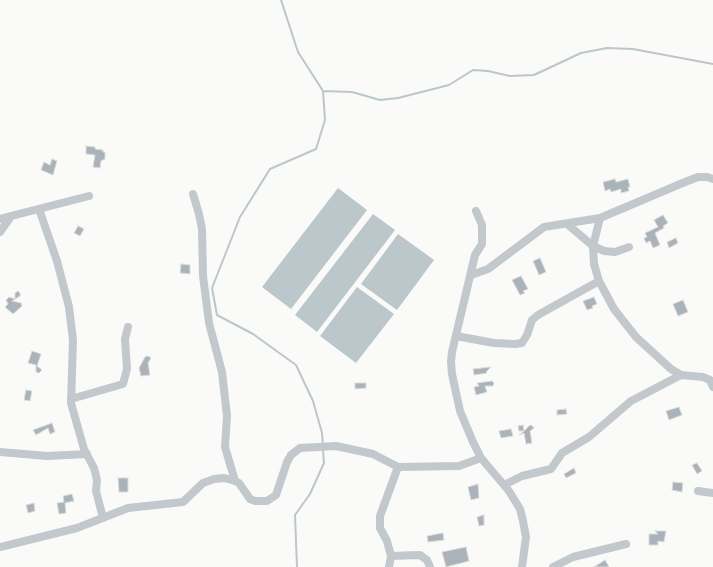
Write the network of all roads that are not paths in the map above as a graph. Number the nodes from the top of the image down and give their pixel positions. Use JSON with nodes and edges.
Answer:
{"nodes":[{"id":1,"x":713,"y":179,"type":"edge"},
{"id":2,"x":193,"y":194,"type":"dead end"},
{"id":3,"x":89,"y":196,"type":"dead end"},
{"id":4,"x":39,"y":209,"type":"junction"},
{"id":5,"x":476,"y":211,"type":"dead end"},
{"id":6,"x":10,"y":218,"type":"junction"},
{"id":7,"x":600,"y":218,"type":"junction"},
{"id":8,"x":0,"y":220,"type":"edge"},
{"id":9,"x":567,"y":224,"type":"junction"},
{"id":10,"x":0,"y":232,"type":"edge"},
{"id":11,"x":594,"y":246,"type":"junction"},
{"id":12,"x":629,"y":247,"type":"dead end"},
{"id":13,"x":472,"y":275,"type":"junction"},
{"id":14,"x":598,"y":281,"type":"junction"},
{"id":15,"x":128,"y":327,"type":"dead end"},
{"id":16,"x":456,"y":336,"type":"junction"},
{"id":17,"x":681,"y":375,"type":"junction"},
{"id":18,"x":713,"y":387,"type":"edge"},
{"id":19,"x":71,"y":399,"type":"junction"},
{"id":20,"x":0,"y":452,"type":"edge"},
{"id":21,"x":87,"y":454,"type":"junction"},
{"id":22,"x":481,"y":458,"type":"junction"},
{"id":23,"x":398,"y":467,"type":"junction"},
{"id":24,"x":234,"y":481,"type":"junction"},
{"id":25,"x":504,"y":485,"type":"junction"},
{"id":26,"x":698,"y":491,"type":"dead end"},
{"id":27,"x":713,"y":493,"type":"edge"},
{"id":28,"x":103,"y":518,"type":"junction"},
{"id":29,"x":626,"y":544,"type":"dead end"},
{"id":30,"x":0,"y":547,"type":"edge"},
{"id":31,"x":391,"y":556,"type":"junction"},
{"id":32,"x":389,"y":567,"type":"edge"},
{"id":33,"x":430,"y":567,"type":"edge"},
{"id":34,"x":522,"y":567,"type":"edge"},
{"id":35,"x":554,"y":567,"type":"edge"}],
"edges":[{"from":1,"to":7,"type":"street"},
{"from":2,"to":24,"type":"street"},
{"from":3,"to":4,"type":"street"},
{"from":4,"to":6,"type":"street"},
{"from":4,"to":19,"type":"street"},
{"from":5,"to":13,"type":"street"},
{"from":6,"to":8,"type":"street"},
{"from":6,"to":10,"type":"street"},
{"from":7,"to":9,"type":"street"},
{"from":7,"to":11,"type":"street"},
{"from":9,"to":11,"type":"street"},
{"from":9,"to":13,"type":"street"},
{"from":11,"to":12,"type":"street"},
{"from":11,"to":14,"type":"street"},
{"from":13,"to":16,"type":"street"},
{"from":14,"to":16,"type":"street"},
{"from":14,"to":17,"type":"street"},
{"from":15,"to":19,"type":"street"},
{"from":16,"to":22,"type":"street"},
{"from":17,"to":18,"type":"street"},
{"from":17,"to":25,"type":"street"},
{"from":19,"to":21,"type":"street"},
{"from":20,"to":21,"type":"street"},
{"from":21,"to":28,"type":"street"},
{"from":22,"to":23,"type":"street"},
{"from":22,"to":25,"type":"street"},
{"from":23,"to":24,"type":"street"},
{"from":23,"to":31,"type":"street"},
{"from":24,"to":28,"type":"street"},
{"from":25,"to":34,"type":"street"},
{"from":26,"to":27,"type":"street"},
{"from":28,"to":30,"type":"street"},
{"from":29,"to":35,"type":"street"},
{"from":31,"to":32,"type":"street"},
{"from":31,"to":33,"type":"street"}]}
